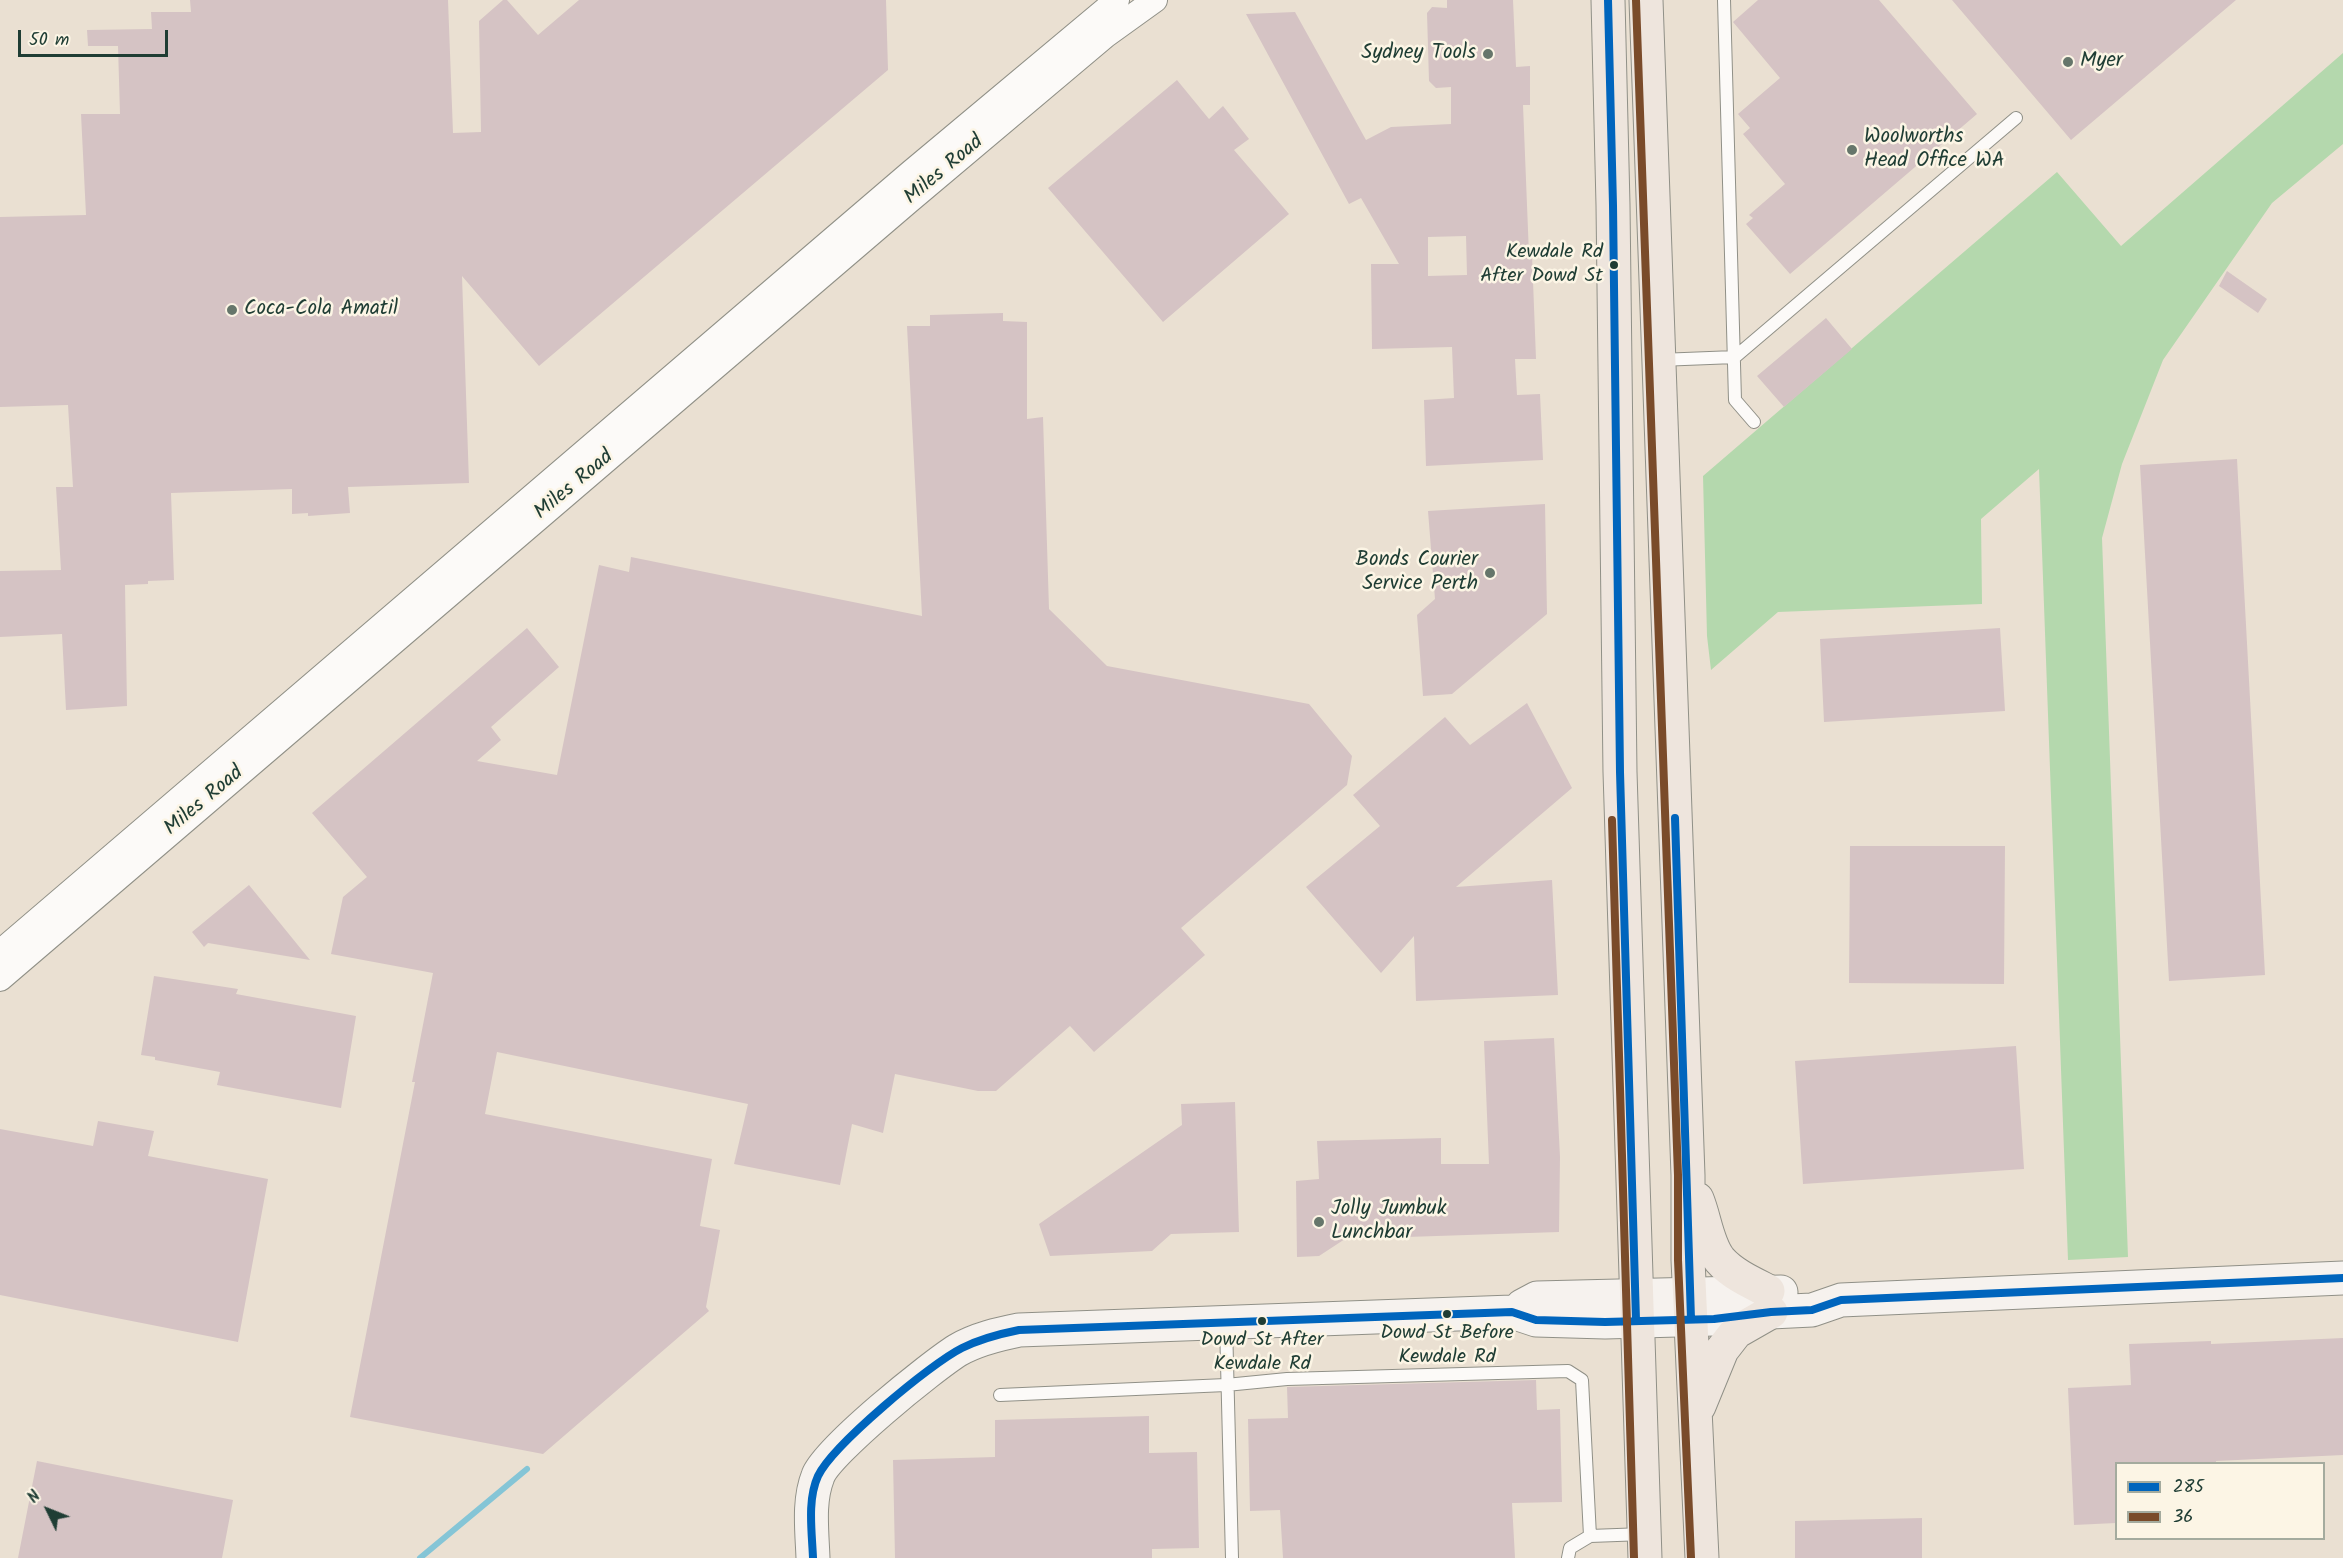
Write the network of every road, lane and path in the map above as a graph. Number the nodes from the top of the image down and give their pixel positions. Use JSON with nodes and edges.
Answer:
{"nodes":[{"id":1,"x":1117,"y":0,"type":"edge"},
{"id":2,"x":1155,"y":0,"type":"edge"},
{"id":3,"x":1608,"y":0,"type":"edge"},
{"id":4,"x":1646,"y":0,"type":"edge"},
{"id":5,"x":1724,"y":0,"type":"edge"},
{"id":6,"x":2016,"y":118,"type":"dead end"},
{"id":7,"x":1735,"y":357,"type":"junction"},
{"id":8,"x":1658,"y":360,"type":"junction"},
{"id":9,"x":1614,"y":363,"type":"junction"},
{"id":10,"x":1754,"y":422,"type":"dead end"},
{"id":11,"x":0,"y":952,"type":"edge"},
{"id":12,"x":0,"y":979,"type":"edge"},
{"id":13,"x":1688,"y":1175,"type":"junction"},
{"id":14,"x":2343,"y":1278,"type":"edge"},
{"id":15,"x":1769,"y":1302,"type":"junction"},
{"id":16,"x":1690,"y":1306,"type":"junction"},
{"id":17,"x":1636,"y":1307,"type":"junction"},
{"id":18,"x":1226,"y":1323,"type":"junction"},
{"id":19,"x":1226,"y":1386,"type":"junction"},
{"id":20,"x":1000,"y":1395,"type":"dead end"},
{"id":21,"x":1696,"y":1416,"type":"junction"},
{"id":22,"x":1590,"y":1536,"type":"junction"},
{"id":23,"x":1645,"y":1546,"type":"edge"},
{"id":24,"x":813,"y":1558,"type":"edge"},
{"id":25,"x":1232,"y":1558,"type":"edge"},
{"id":26,"x":1568,"y":1558,"type":"edge"},
{"id":27,"x":1702,"y":1558,"type":"edge"}],
"edges":[{"from":1,"to":11,"type":"street","name":"Miles Road"},
{"from":2,"to":12,"type":"street","name":"Miles Road"},
{"from":3,"to":9,"type":"main road"},
{"from":4,"to":8,"type":"main road"},
{"from":5,"to":7,"type":"lane"},
{"from":6,"to":7,"type":"lane"},
{"from":7,"to":8,"type":"lane"},
{"from":7,"to":10,"type":"lane"},
{"from":8,"to":9,"type":"main road"},
{"from":8,"to":13,"type":"main road"},
{"from":9,"to":17,"type":"main road"},
{"from":13,"to":15,"type":"main road"},
{"from":13,"to":16,"type":"main road"},
{"from":14,"to":15,"type":"main road"},
{"from":15,"to":16,"type":"main road"},
{"from":15,"to":21,"type":"main road"},
{"from":16,"to":17,"type":"main road"},
{"from":16,"to":21,"type":"main road"},
{"from":17,"to":18,"type":"main road"},
{"from":17,"to":23,"type":"main road"},
{"from":18,"to":19,"type":"lane"},
{"from":18,"to":24,"type":"main road"},
{"from":19,"to":20,"type":"lane"},
{"from":19,"to":22,"type":"lane"},
{"from":19,"to":25,"type":"lane"},
{"from":21,"to":27,"type":"main road"},
{"from":22,"to":23,"type":"lane"},
{"from":22,"to":26,"type":"lane"}]}
